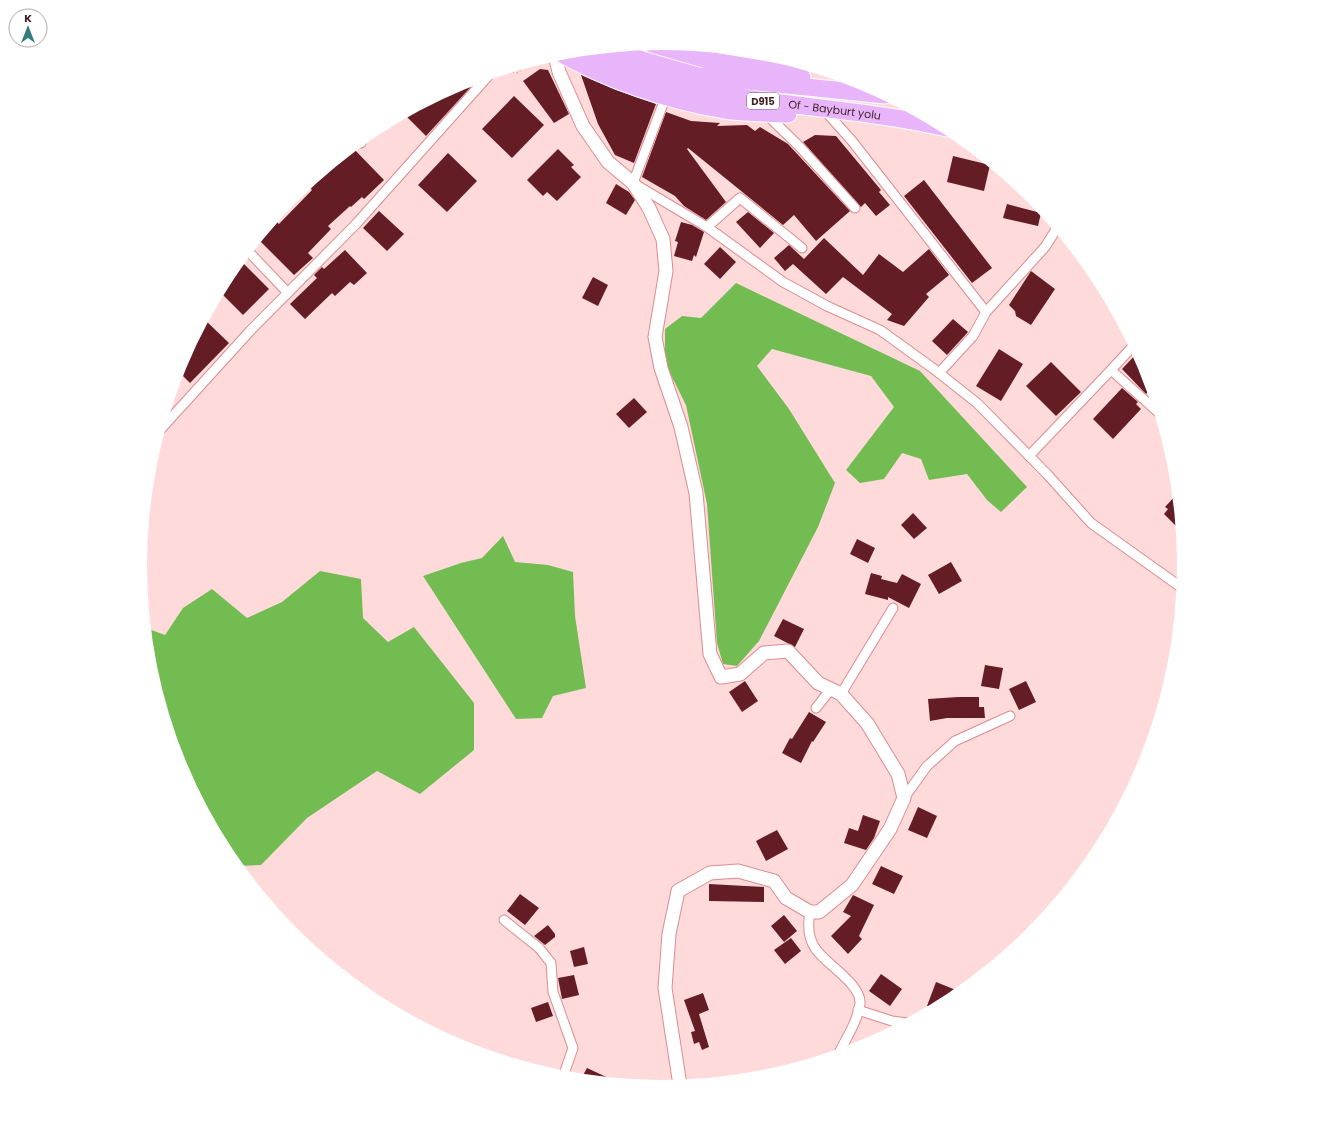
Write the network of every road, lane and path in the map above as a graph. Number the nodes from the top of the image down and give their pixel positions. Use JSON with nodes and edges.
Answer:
{"nodes":[{"id":1,"x":691,"y":51,"type":"edge"},
{"id":2,"x":621,"y":52,"type":"edge"},
{"id":3,"x":593,"y":54,"type":"edge"},
{"id":4,"x":709,"y":54,"type":"edge"},
{"id":5,"x":571,"y":58,"type":"edge"},
{"id":6,"x":556,"y":61,"type":"edge"},
{"id":7,"x":483,"y":82,"type":"edge"},
{"id":8,"x":819,"y":88,"type":"junction"},
{"id":9,"x":869,"y":93,"type":"edge"},
{"id":10,"x":666,"y":96,"type":"junction"},
{"id":11,"x":765,"y":113,"type":"junction"},
{"id":12,"x":828,"y":114,"type":"junction"},
{"id":13,"x":860,"y":114,"type":"junction"},
{"id":14,"x":930,"y":125,"type":"edge"},
{"id":15,"x":633,"y":184,"type":"junction"},
{"id":16,"x":855,"y":208,"type":"dead end"},
{"id":17,"x":707,"y":227,"type":"junction"},
{"id":18,"x":1055,"y":232,"type":"edge"},
{"id":19,"x":802,"y":248,"type":"dead end"},
{"id":20,"x":251,"y":254,"type":"edge"},
{"id":21,"x":288,"y":293,"type":"junction"},
{"id":22,"x":986,"y":312,"type":"junction"},
{"id":23,"x":1130,"y":350,"type":"edge"},
{"id":24,"x":1111,"y":370,"type":"junction"},
{"id":25,"x":939,"y":373,"type":"junction"},
{"id":26,"x":1152,"y":406,"type":"edge"},
{"id":27,"x":168,"y":421,"type":"edge"},
{"id":28,"x":1029,"y":456,"type":"junction"},
{"id":29,"x":1176,"y":584,"type":"edge"},
{"id":30,"x":893,"y":608,"type":"dead end"},
{"id":31,"x":836,"y":692,"type":"junction"},
{"id":32,"x":816,"y":708,"type":"dead end"},
{"id":33,"x":1010,"y":716,"type":"dead end"},
{"id":34,"x":904,"y":798,"type":"junction"},
{"id":35,"x":810,"y":912,"type":"junction"},
{"id":36,"x":504,"y":920,"type":"dead end"},
{"id":37,"x":858,"y":1010,"type":"junction"},
{"id":38,"x":899,"y":1022,"type":"edge"},
{"id":39,"x":842,"y":1048,"type":"edge"},
{"id":40,"x":565,"y":1071,"type":"edge"},
{"id":41,"x":679,"y":1079,"type":"edge"}],
"edges":[{"from":1,"to":4,"type":"highway"},
{"from":2,"to":8,"type":"highway","name":"Of - Bayburt yolu","number":"D915"},
{"from":3,"to":13,"type":"highway","name":"Of - Bayburt yolu","number":"D915"},
{"from":4,"to":8,"type":"highway"},
{"from":5,"to":10,"type":"highway"},
{"from":6,"to":15,"type":"street"},
{"from":7,"to":21,"type":"street"},
{"from":8,"to":9,"type":"highway","name":"Of - Bayburt yolu","number":"D915"},
{"from":10,"to":11,"type":"highway"},
{"from":10,"to":15,"type":"street"},
{"from":11,"to":12,"type":"highway"},
{"from":11,"to":16,"type":"street"},
{"from":12,"to":13,"type":"highway"},
{"from":12,"to":22,"type":"street"},
{"from":13,"to":14,"type":"highway","name":"Of - Bayburt yolu","number":"D915"},
{"from":15,"to":17,"type":"street"},
{"from":15,"to":31,"type":"street"},
{"from":17,"to":19,"type":"street"},
{"from":17,"to":25,"type":"street"},
{"from":18,"to":22,"type":"street"},
{"from":20,"to":21,"type":"street"},
{"from":21,"to":27,"type":"street"},
{"from":22,"to":25,"type":"street"},
{"from":23,"to":24,"type":"street"},
{"from":24,"to":26,"type":"street"},
{"from":24,"to":28,"type":"street"},
{"from":25,"to":28,"type":"street"},
{"from":28,"to":29,"type":"street"},
{"from":30,"to":31,"type":"street"},
{"from":31,"to":32,"type":"street"},
{"from":31,"to":34,"type":"street"},
{"from":33,"to":34,"type":"street"},
{"from":34,"to":35,"type":"street"},
{"from":35,"to":37,"type":"street"},
{"from":35,"to":41,"type":"street"},
{"from":36,"to":40,"type":"street"},
{"from":37,"to":38,"type":"street"},
{"from":37,"to":39,"type":"street"}]}
